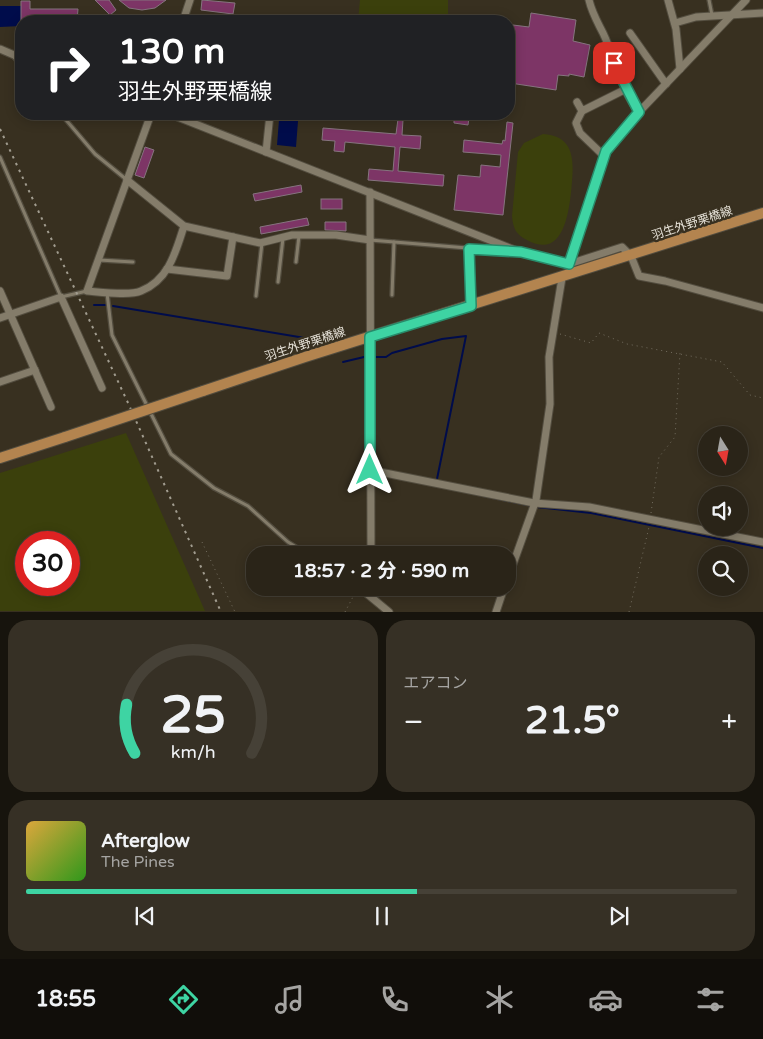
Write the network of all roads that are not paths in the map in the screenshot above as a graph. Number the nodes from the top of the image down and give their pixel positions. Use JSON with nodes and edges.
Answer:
{"nodes":[{"id":1,"x":190,"y":0,"type":"edge"},
{"id":2,"x":589,"y":0,"type":"edge"},
{"id":3,"x":668,"y":0,"type":"edge"},
{"id":4,"x":709,"y":0,"type":"edge"},
{"id":5,"x":746,"y":0,"type":"edge"},
{"id":6,"x":763,"y":13,"type":"edge"},
{"id":7,"x":185,"y":15,"type":"edge"},
{"id":8,"x":732,"y":15,"type":"junction"},
{"id":9,"x":712,"y":16,"type":"junction"},
{"id":10,"x":675,"y":23,"type":"junction"},
{"id":11,"x":630,"y":33,"type":"dead end"},
{"id":12,"x":0,"y":49,"type":"edge"},
{"id":13,"x":15,"y":54,"type":"edge"},
{"id":14,"x":680,"y":69,"type":"junction"},
{"id":15,"x":666,"y":84,"type":"junction"},
{"id":16,"x":626,"y":89,"type":"junction"},
{"id":17,"x":577,"y":102,"type":"dead end"},
{"id":18,"x":582,"y":111,"type":"junction"},
{"id":19,"x":639,"y":112,"type":"junction"},
{"id":20,"x":66,"y":120,"type":"edge"},
{"id":21,"x":148,"y":120,"type":"edge"},
{"id":22,"x":185,"y":120,"type":"edge"},
{"id":23,"x":269,"y":120,"type":"edge"},
{"id":24,"x":266,"y":152,"type":"junction"},
{"id":25,"x":604,"y":156,"type":"junction"},
{"id":26,"x":0,"y":158,"type":"edge"},
{"id":27,"x":128,"y":180,"type":"junction"},
{"id":28,"x":370,"y":192,"type":"junction"},
{"id":29,"x":763,"y":213,"type":"edge"},
{"id":30,"x":184,"y":226,"type":"junction"},
{"id":31,"x":299,"y":235,"type":"junction"},
{"id":32,"x":234,"y":237,"type":"junction"},
{"id":33,"x":283,"y":237,"type":"junction"},
{"id":34,"x":370,"y":240,"type":"junction"},
{"id":35,"x":262,"y":242,"type":"junction"},
{"id":36,"x":394,"y":242,"type":"junction"},
{"id":37,"x":469,"y":249,"type":"junction"},
{"id":38,"x":521,"y":252,"type":"junction"},
{"id":39,"x":631,"y":256,"type":"junction"},
{"id":40,"x":98,"y":260,"type":"junction"},
{"id":41,"x":133,"y":262,"type":"dead end"},
{"id":42,"x":296,"y":262,"type":"dead end"},
{"id":43,"x":569,"y":264,"type":"junction"},
{"id":44,"x":167,"y":269,"type":"junction"},
{"id":45,"x":562,"y":278,"type":"junction"},
{"id":46,"x":278,"y":282,"type":"dead end"},
{"id":47,"x":0,"y":291,"type":"edge"},
{"id":48,"x":87,"y":291,"type":"junction"},
{"id":49,"x":107,"y":292,"type":"junction"},
{"id":50,"x":392,"y":295,"type":"dead end"},
{"id":51,"x":256,"y":296,"type":"dead end"},
{"id":52,"x":61,"y":297,"type":"junction"},
{"id":53,"x":471,"y":306,"type":"junction"},
{"id":54,"x":763,"y":308,"type":"edge"},
{"id":55,"x":10,"y":314,"type":"junction"},
{"id":56,"x":0,"y":318,"type":"edge"},
{"id":57,"x":370,"y":337,"type":"junction"},
{"id":58,"x":35,"y":370,"type":"junction"},
{"id":59,"x":0,"y":382,"type":"edge"},
{"id":60,"x":102,"y":388,"type":"dead end"},
{"id":61,"x":51,"y":407,"type":"dead end"},
{"id":62,"x":0,"y":458,"type":"edge"},
{"id":63,"x":370,"y":470,"type":"junction"},
{"id":64,"x":534,"y":503,"type":"junction"},
{"id":65,"x":763,"y":542,"type":"edge"},
{"id":66,"x":294,"y":546,"type":"edge"},
{"id":67,"x":371,"y":546,"type":"edge"},
{"id":68,"x":516,"y":555,"type":"edge"},
{"id":69,"x":371,"y":596,"type":"edge"},
{"id":70,"x":501,"y":596,"type":"edge"},
{"id":71,"x":389,"y":612,"type":"edge"},
{"id":72,"x":496,"y":612,"type":"edge"}],
"edges":[{"from":1,"to":7,"type":"street"},
{"from":2,"to":16,"type":"street"},
{"from":3,"to":10,"type":"street"},
{"from":4,"to":9,"type":"lane"},
{"from":5,"to":8,"type":"street"},
{"from":6,"to":8,"type":"street"},
{"from":8,"to":9,"type":"street"},
{"from":8,"to":14,"type":"street"},
{"from":9,"to":10,"type":"street"},
{"from":10,"to":14,"type":"street"},
{"from":11,"to":15,"type":"street"},
{"from":12,"to":13,"type":"street"},
{"from":14,"to":15,"type":"street"},
{"from":15,"to":19,"type":"street"},
{"from":16,"to":18,"type":"street"},
{"from":16,"to":19,"type":"street"},
{"from":17,"to":18,"type":"street"},
{"from":18,"to":25,"type":"street"},
{"from":19,"to":25,"type":"street"},
{"from":20,"to":27,"type":"lane"},
{"from":21,"to":27,"type":"street"},
{"from":22,"to":24,"type":"street"},
{"from":23,"to":24,"type":"street"},
{"from":24,"to":28,"type":"street"},
{"from":25,"to":43,"type":"street"},
{"from":26,"to":52,"type":"lane"},
{"from":27,"to":30,"type":"street"},
{"from":27,"to":40,"type":"street"},
{"from":28,"to":34,"type":"street"},
{"from":28,"to":38,"type":"street"},
{"from":29,"to":39,"type":"main road","name":"羽生外野栗橋線"},
{"from":30,"to":32,"type":"street"},
{"from":30,"to":44,"type":"street"},
{"from":31,"to":33,"type":"street"},
{"from":31,"to":34,"type":"street"},
{"from":31,"to":42,"type":"lane"},
{"from":32,"to":35,"type":"street"},
{"from":32,"to":44,"type":"street"},
{"from":33,"to":35,"type":"street"},
{"from":33,"to":46,"type":"lane"},
{"from":34,"to":36,"type":"lane"},
{"from":34,"to":57,"type":"street"},
{"from":35,"to":51,"type":"lane"},
{"from":36,"to":37,"type":"lane"},
{"from":36,"to":50,"type":"lane"},
{"from":37,"to":38,"type":"lane"},
{"from":37,"to":53,"type":"lane"},
{"from":38,"to":43,"type":"street"},
{"from":39,"to":43,"type":"street"},
{"from":39,"to":45,"type":"main road","name":"羽生外野栗橋線"},
{"from":39,"to":54,"type":"street"},
{"from":40,"to":41,"type":"lane"},
{"from":40,"to":48,"type":"street"},
{"from":44,"to":49,"type":"street"},
{"from":45,"to":53,"type":"main road","name":"羽生外野栗橋線"},
{"from":45,"to":64,"type":"street"},
{"from":47,"to":55,"type":"street"},
{"from":48,"to":49,"type":"street"},
{"from":48,"to":52,"type":"lane"},
{"from":49,"to":66,"type":"lane"},
{"from":52,"to":55,"type":"street"},
{"from":52,"to":60,"type":"street"},
{"from":53,"to":57,"type":"main road","name":"羽生外野栗橋線"},
{"from":55,"to":56,"type":"street"},
{"from":55,"to":58,"type":"street"},
{"from":57,"to":62,"type":"main road","name":"羽生外野栗橋線","bridge":true},
{"from":57,"to":63,"type":"street"},
{"from":58,"to":59,"type":"street"},
{"from":58,"to":61,"type":"street"},
{"from":63,"to":64,"type":"street"},
{"from":63,"to":67,"type":"street"},
{"from":64,"to":65,"type":"street"},
{"from":64,"to":68,"type":"street"},
{"from":69,"to":71,"type":"street"},
{"from":70,"to":72,"type":"street"}]}
